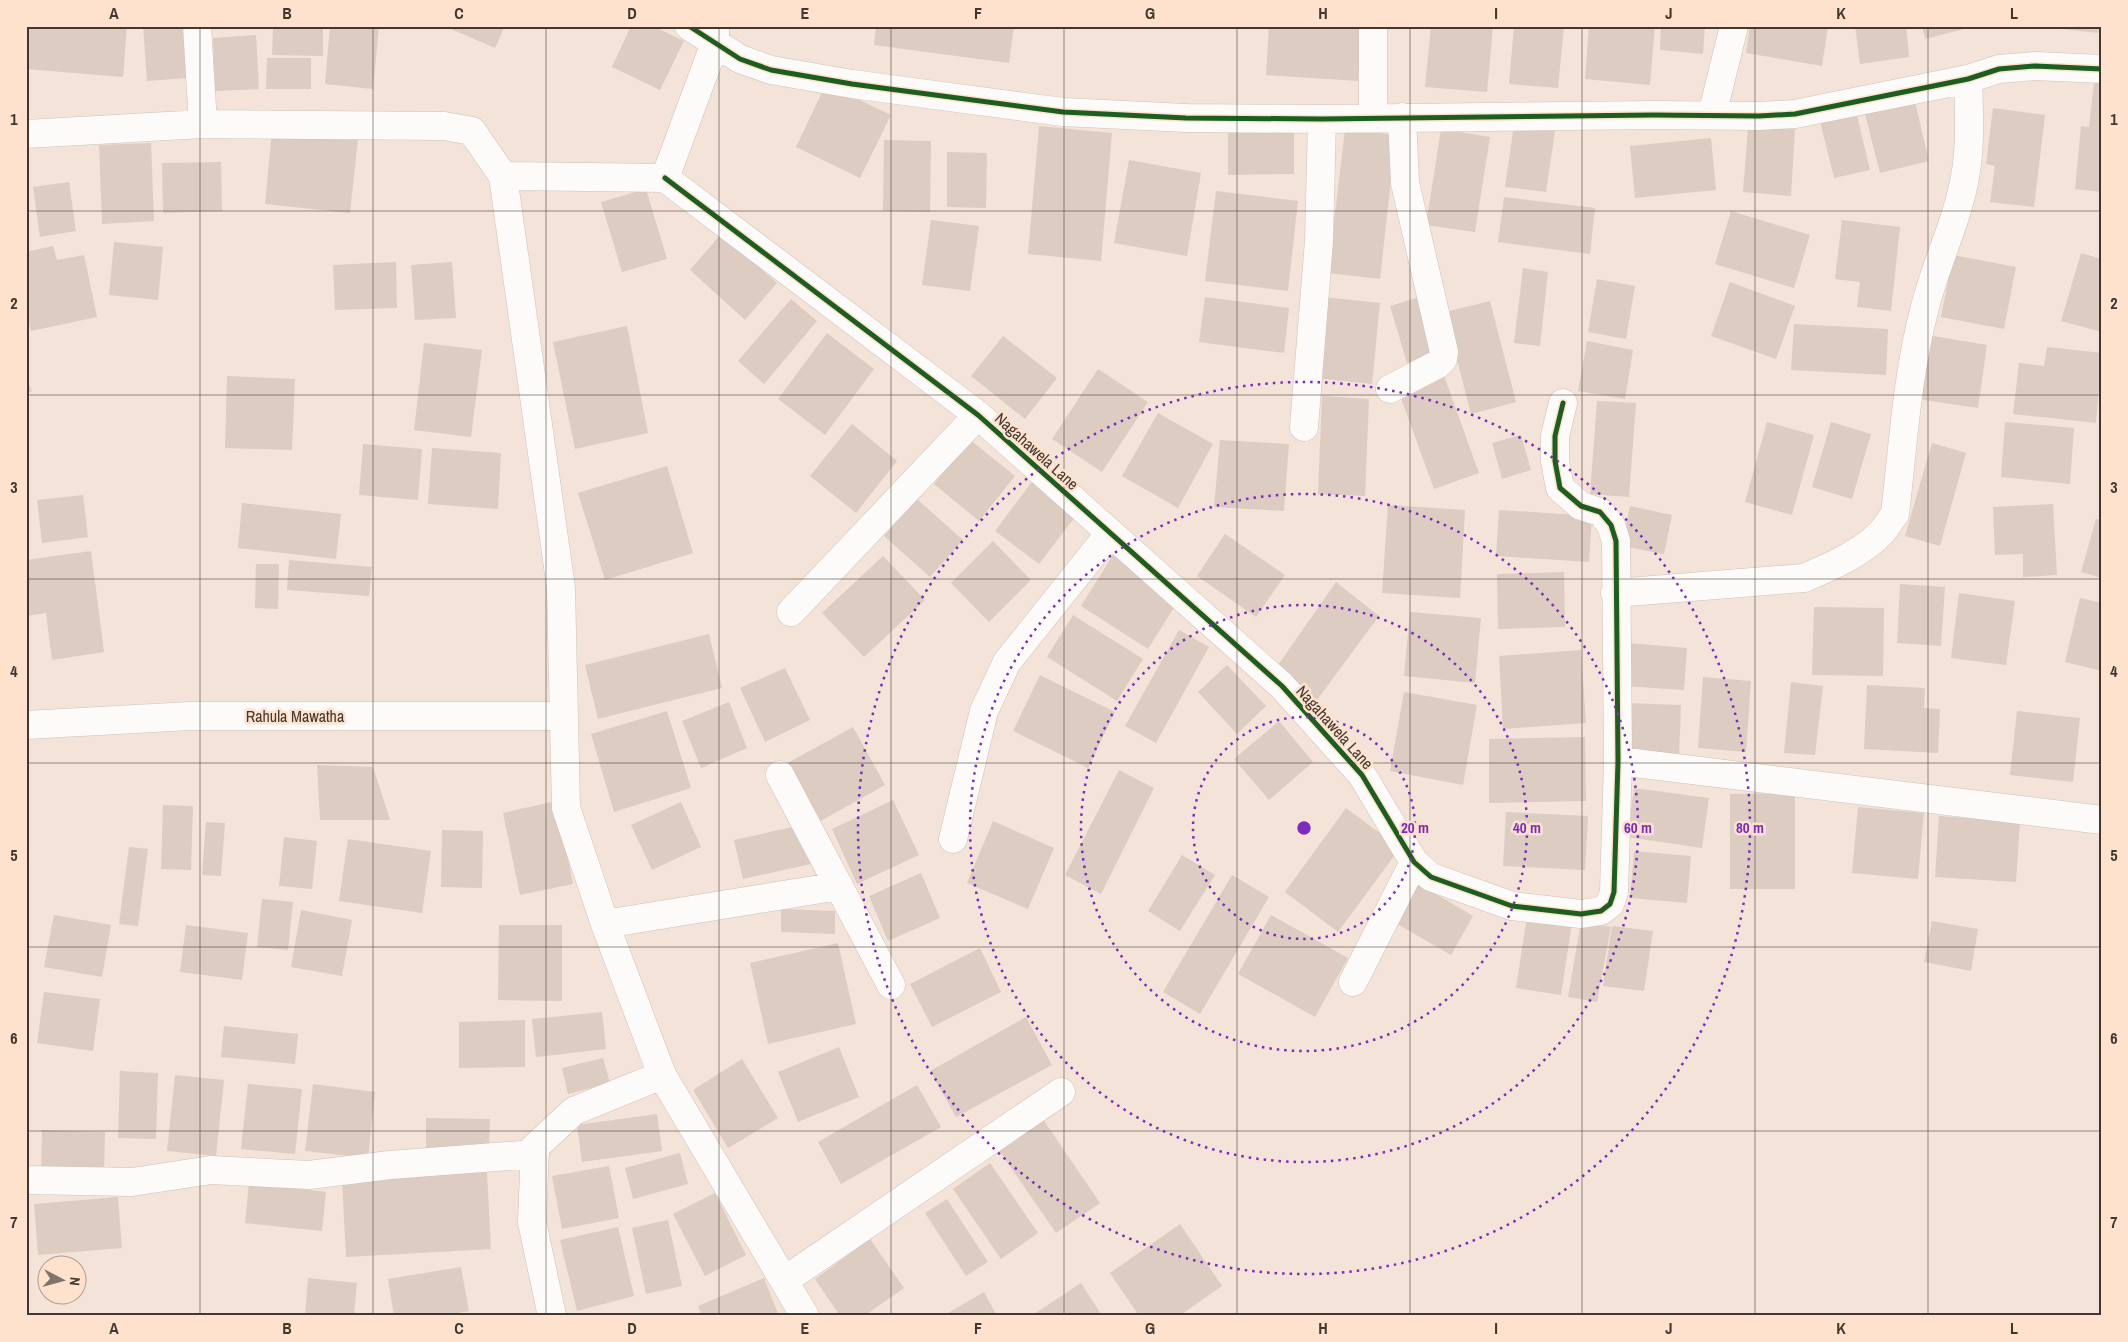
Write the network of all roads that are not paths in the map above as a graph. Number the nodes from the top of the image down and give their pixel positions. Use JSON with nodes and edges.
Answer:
{"nodes":[{"id":1,"x":197,"y":26,"type":"edge"},
{"id":2,"x":689,"y":26,"type":"edge"},
{"id":3,"x":1372,"y":26,"type":"edge"},
{"id":4,"x":1734,"y":26,"type":"edge"},
{"id":5,"x":715,"y":35,"type":"edge"},
{"id":6,"x":2102,"y":69,"type":"edge"},
{"id":7,"x":1968,"y":79,"type":"junction"},
{"id":8,"x":1712,"y":115,"type":"junction"},
{"id":9,"x":1373,"y":118,"type":"junction"},
{"id":10,"x":1402,"y":118,"type":"junction"},
{"id":11,"x":1322,"y":119,"type":"junction"},
{"id":12,"x":203,"y":124,"type":"junction"},
{"id":13,"x":26,"y":134,"type":"edge"},
{"id":14,"x":503,"y":176,"type":"junction"},
{"id":15,"x":665,"y":178,"type":"junction"},
{"id":16,"x":1390,"y":389,"type":"dead end"},
{"id":17,"x":1563,"y":403,"type":"dead end"},
{"id":18,"x":978,"y":415,"type":"junction"},
{"id":19,"x":1304,"y":427,"type":"dead end"},
{"id":20,"x":1110,"y":533,"type":"junction"},
{"id":21,"x":1615,"y":593,"type":"junction"},
{"id":22,"x":791,"y":612,"type":"dead end"},
{"id":23,"x":564,"y":716,"type":"junction"},
{"id":24,"x":26,"y":725,"type":"edge"},
{"id":25,"x":1618,"y":761,"type":"junction"},
{"id":26,"x":780,"y":775,"type":"dead end"},
{"id":27,"x":2102,"y":820,"type":"edge"},
{"id":28,"x":953,"y":840,"type":"dead end"},
{"id":29,"x":1414,"y":862,"type":"junction"},
{"id":30,"x":839,"y":886,"type":"junction"},
{"id":31,"x":605,"y":924,"type":"junction"},
{"id":32,"x":1354,"y":982,"type":"dead end"},
{"id":33,"x":891,"y":985,"type":"dead end"},
{"id":34,"x":662,"y":1075,"type":"junction"},
{"id":35,"x":1061,"y":1092,"type":"dead end"},
{"id":36,"x":535,"y":1154,"type":"junction"},
{"id":37,"x":26,"y":1180,"type":"edge"},
{"id":38,"x":785,"y":1280,"type":"junction"},
{"id":39,"x":552,"y":1316,"type":"edge"},
{"id":40,"x":805,"y":1316,"type":"edge"}],
"edges":[{"from":1,"to":12,"type":"street"},
{"from":2,"to":5,"type":"street"},
{"from":3,"to":9,"type":"street"},
{"from":4,"to":8,"type":"street"},
{"from":5,"to":11,"type":"street"},
{"from":5,"to":15,"type":"street"},
{"from":6,"to":7,"type":"street"},
{"from":7,"to":8,"type":"street"},
{"from":7,"to":21,"type":"street"},
{"from":8,"to":10,"type":"street"},
{"from":9,"to":10,"type":"street"},
{"from":9,"to":11,"type":"street"},
{"from":10,"to":16,"type":"street"},
{"from":11,"to":19,"type":"street"},
{"from":12,"to":13,"type":"street"},
{"from":12,"to":14,"type":"street"},
{"from":14,"to":15,"type":"street"},
{"from":14,"to":23,"type":"street"},
{"from":15,"to":18,"type":"street","name":"Nagahawela Lane"},
{"from":17,"to":21,"type":"street","name":"Nagahawela Lane"},
{"from":18,"to":20,"type":"street","name":"Nagahawela Lane"},
{"from":18,"to":22,"type":"street"},
{"from":20,"to":28,"type":"street"},
{"from":20,"to":29,"type":"street","name":"Nagahawela Lane"},
{"from":21,"to":25,"type":"street","name":"Nagahawela Lane"},
{"from":23,"to":24,"type":"street","name":"Rahula Mawatha"},
{"from":23,"to":31,"type":"street"},
{"from":25,"to":27,"type":"street"},
{"from":25,"to":29,"type":"street","name":"Nagahawela Lane"},
{"from":26,"to":30,"type":"street"},
{"from":29,"to":32,"type":"street"},
{"from":30,"to":31,"type":"street"},
{"from":30,"to":33,"type":"street"},
{"from":31,"to":34,"type":"street"},
{"from":34,"to":36,"type":"street"},
{"from":34,"to":38,"type":"street"},
{"from":35,"to":38,"type":"street"},
{"from":36,"to":37,"type":"street"},
{"from":36,"to":39,"type":"street"},
{"from":38,"to":40,"type":"street"}]}
